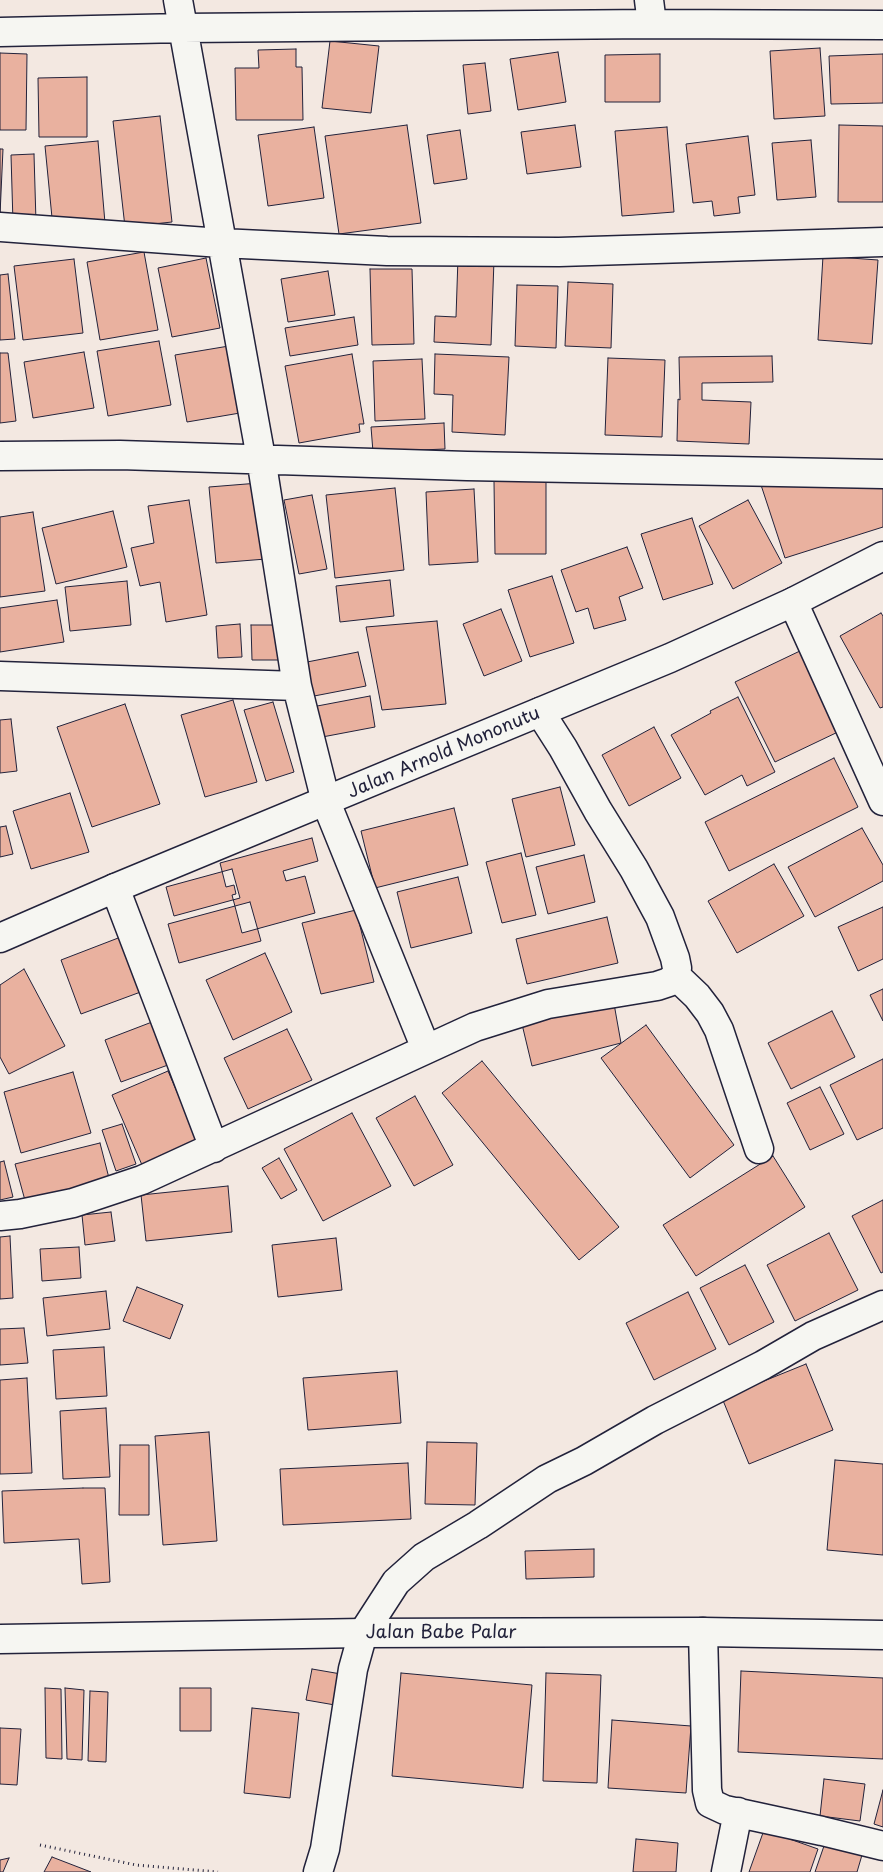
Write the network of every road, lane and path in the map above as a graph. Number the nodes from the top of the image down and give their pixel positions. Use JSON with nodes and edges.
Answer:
{"nodes":[{"id":1,"x":178,"y":0,"type":"edge"},
{"id":2,"x":650,"y":12,"type":"edge"},
{"id":3,"x":883,"y":25,"type":"edge"},
{"id":4,"x":183,"y":28,"type":"junction"},
{"id":5,"x":0,"y":32,"type":"edge"},
{"id":6,"x":0,"y":228,"type":"edge"},
{"id":7,"x":883,"y":242,"type":"edge"},
{"id":8,"x":221,"y":243,"type":"junction"},
{"id":9,"x":0,"y":456,"type":"edge"},
{"id":10,"x":261,"y":458,"type":"junction"},
{"id":11,"x":883,"y":474,"type":"edge"},
{"id":12,"x":883,"y":556,"type":"edge"},
{"id":13,"x":793,"y":602,"type":"junction"},
{"id":14,"x":0,"y":676,"type":"edge"},
{"id":15,"x":297,"y":686,"type":"junction"},
{"id":16,"x":540,"y":712,"type":"junction"},
{"id":17,"x":883,"y":801,"type":"edge"},
{"id":18,"x":326,"y":802,"type":"junction"},
{"id":19,"x":115,"y":888,"type":"junction"},
{"id":20,"x":0,"y":938,"type":"edge"},
{"id":21,"x":676,"y":976,"type":"junction"},
{"id":22,"x":426,"y":1049,"type":"junction"},
{"id":23,"x":214,"y":1148,"type":"junction"},
{"id":24,"x":759,"y":1149,"type":"dead end"},
{"id":25,"x":0,"y":1216,"type":"edge"},
{"id":26,"x":883,"y":1305,"type":"edge"},
{"id":27,"x":703,"y":1632,"type":"junction"},
{"id":28,"x":363,"y":1633,"type":"junction"},
{"id":29,"x":883,"y":1635,"type":"edge"},
{"id":30,"x":0,"y":1639,"type":"edge"},
{"id":31,"x":738,"y":1812,"type":"junction"},
{"id":32,"x":40,"y":1845,"type":"dead end"},
{"id":33,"x":883,"y":1846,"type":"edge"},
{"id":34,"x":218,"y":1872,"type":"edge"},
{"id":35,"x":318,"y":1872,"type":"edge"},
{"id":36,"x":726,"y":1872,"type":"edge"}],
"edges":[{"from":1,"to":4,"type":"street"},
{"from":2,"to":3,"type":"street"},
{"from":2,"to":4,"type":"street"},
{"from":4,"to":5,"type":"street"},
{"from":4,"to":8,"type":"street"},
{"from":6,"to":8,"type":"street"},
{"from":7,"to":8,"type":"street"},
{"from":8,"to":10,"type":"street"},
{"from":9,"to":10,"type":"street"},
{"from":10,"to":11,"type":"street"},
{"from":10,"to":15,"type":"street"},
{"from":12,"to":13,"type":"street","name":"Jalan Arnold Mononutu"},
{"from":13,"to":16,"type":"street","name":"Jalan Arnold Mononutu"},
{"from":13,"to":17,"type":"street"},
{"from":14,"to":15,"type":"street"},
{"from":15,"to":18,"type":"street"},
{"from":16,"to":18,"type":"street","name":"Jalan Arnold Mononutu"},
{"from":16,"to":21,"type":"street"},
{"from":18,"to":19,"type":"street","name":"Jalan Arnold Mononutu"},
{"from":18,"to":22,"type":"street"},
{"from":19,"to":20,"type":"street","name":"Jalan Arnold Mononutu"},
{"from":19,"to":23,"type":"street"},
{"from":21,"to":22,"type":"street"},
{"from":21,"to":24,"type":"street"},
{"from":22,"to":23,"type":"street"},
{"from":23,"to":25,"type":"street"},
{"from":26,"to":28,"type":"street"},
{"from":27,"to":28,"type":"street","name":"Jalan Babe Palar"},
{"from":27,"to":29,"type":"street","name":"Jalan Babe Palar"},
{"from":27,"to":31,"type":"street"},
{"from":28,"to":30,"type":"street","name":"Jalan Babe Palar"},
{"from":28,"to":35,"type":"street"},
{"from":31,"to":33,"type":"street"},
{"from":31,"to":36,"type":"street"},
{"from":32,"to":34,"type":"path"}]}
